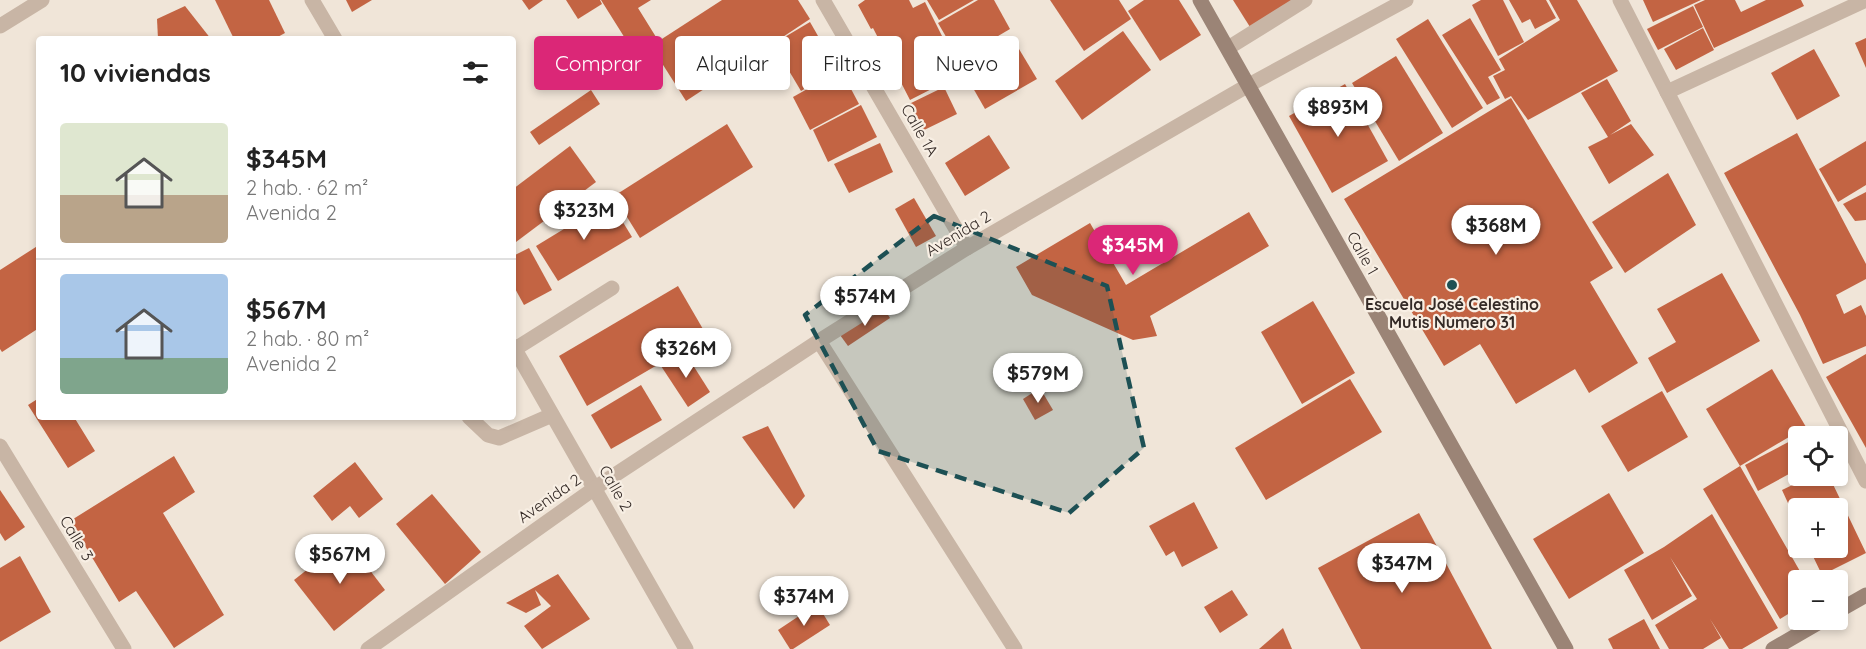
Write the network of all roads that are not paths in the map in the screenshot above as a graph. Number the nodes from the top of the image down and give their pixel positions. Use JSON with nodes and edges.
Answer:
{"nodes":[{"id":1,"x":42,"y":0,"type":"edge"},
{"id":2,"x":312,"y":0,"type":"edge"},
{"id":3,"x":823,"y":0,"type":"edge"},
{"id":4,"x":1200,"y":0,"type":"edge"},
{"id":5,"x":1305,"y":0,"type":"edge"},
{"id":6,"x":1406,"y":0,"type":"edge"},
{"id":7,"x":1620,"y":0,"type":"edge"},
{"id":8,"x":1866,"y":0,"type":"edge"},
{"id":9,"x":0,"y":26,"type":"edge"},
{"id":10,"x":333,"y":36,"type":"edge"},
{"id":11,"x":1228,"y":48,"type":"junction"},
{"id":12,"x":1247,"y":86,"type":"junction"},
{"id":13,"x":1667,"y":92,"type":"junction"},
{"id":14,"x":967,"y":248,"type":"junction"},
{"id":15,"x":612,"y":288,"type":"dead end"},
{"id":16,"x":819,"y":341,"type":"junction"},
{"id":17,"x":516,"y":346,"type":"edge"},
{"id":18,"x":516,"y":351,"type":"edge"},
{"id":19,"x":552,"y":415,"type":"junction"},
{"id":20,"x":471,"y":420,"type":"edge"},
{"id":21,"x":0,"y":446,"type":"edge"},
{"id":22,"x":1866,"y":481,"type":"edge"},
{"id":23,"x":595,"y":488,"type":"junction"},
{"id":24,"x":1866,"y":595,"type":"edge"},
{"id":25,"x":1848,"y":605,"type":"edge"},
{"id":26,"x":1806,"y":630,"type":"edge"},
{"id":27,"x":124,"y":649,"type":"edge"},
{"id":28,"x":368,"y":649,"type":"edge"},
{"id":29,"x":687,"y":649,"type":"edge"},
{"id":30,"x":1016,"y":649,"type":"edge"},
{"id":31,"x":1566,"y":649,"type":"edge"},
{"id":32,"x":1773,"y":649,"type":"edge"}],
"edges":[{"from":1,"to":9,"type":"street"},
{"from":2,"to":10,"type":"street"},
{"from":3,"to":14,"type":"street","name":"Calle 1A"},
{"from":4,"to":11,"type":"street","name":"Calle 1"},
{"from":5,"to":11,"type":"street"},
{"from":6,"to":12,"type":"street","name":"Avenida 2"},
{"from":7,"to":13,"type":"street"},
{"from":8,"to":13,"type":"street"},
{"from":11,"to":12,"type":"street","name":"Calle 1"},
{"from":12,"to":14,"type":"street","name":"Avenida 2"},
{"from":12,"to":31,"type":"street","name":"Calle 1"},
{"from":13,"to":22,"type":"street"},
{"from":14,"to":16,"type":"street","name":"Avenida 2"},
{"from":15,"to":17,"type":"street"},
{"from":16,"to":23,"type":"street","name":"Avenida 2"},
{"from":16,"to":30,"type":"street"},
{"from":18,"to":19,"type":"street","name":"Calle 2"},
{"from":19,"to":20,"type":"street"},
{"from":19,"to":23,"type":"street","name":"Calle 2"},
{"from":21,"to":27,"type":"street","name":"Calle 3"},
{"from":23,"to":28,"type":"street","name":"Avenida 2"},
{"from":23,"to":29,"type":"street","name":"Calle 2"},
{"from":24,"to":25,"type":"street"},
{"from":26,"to":32,"type":"street"}]}
